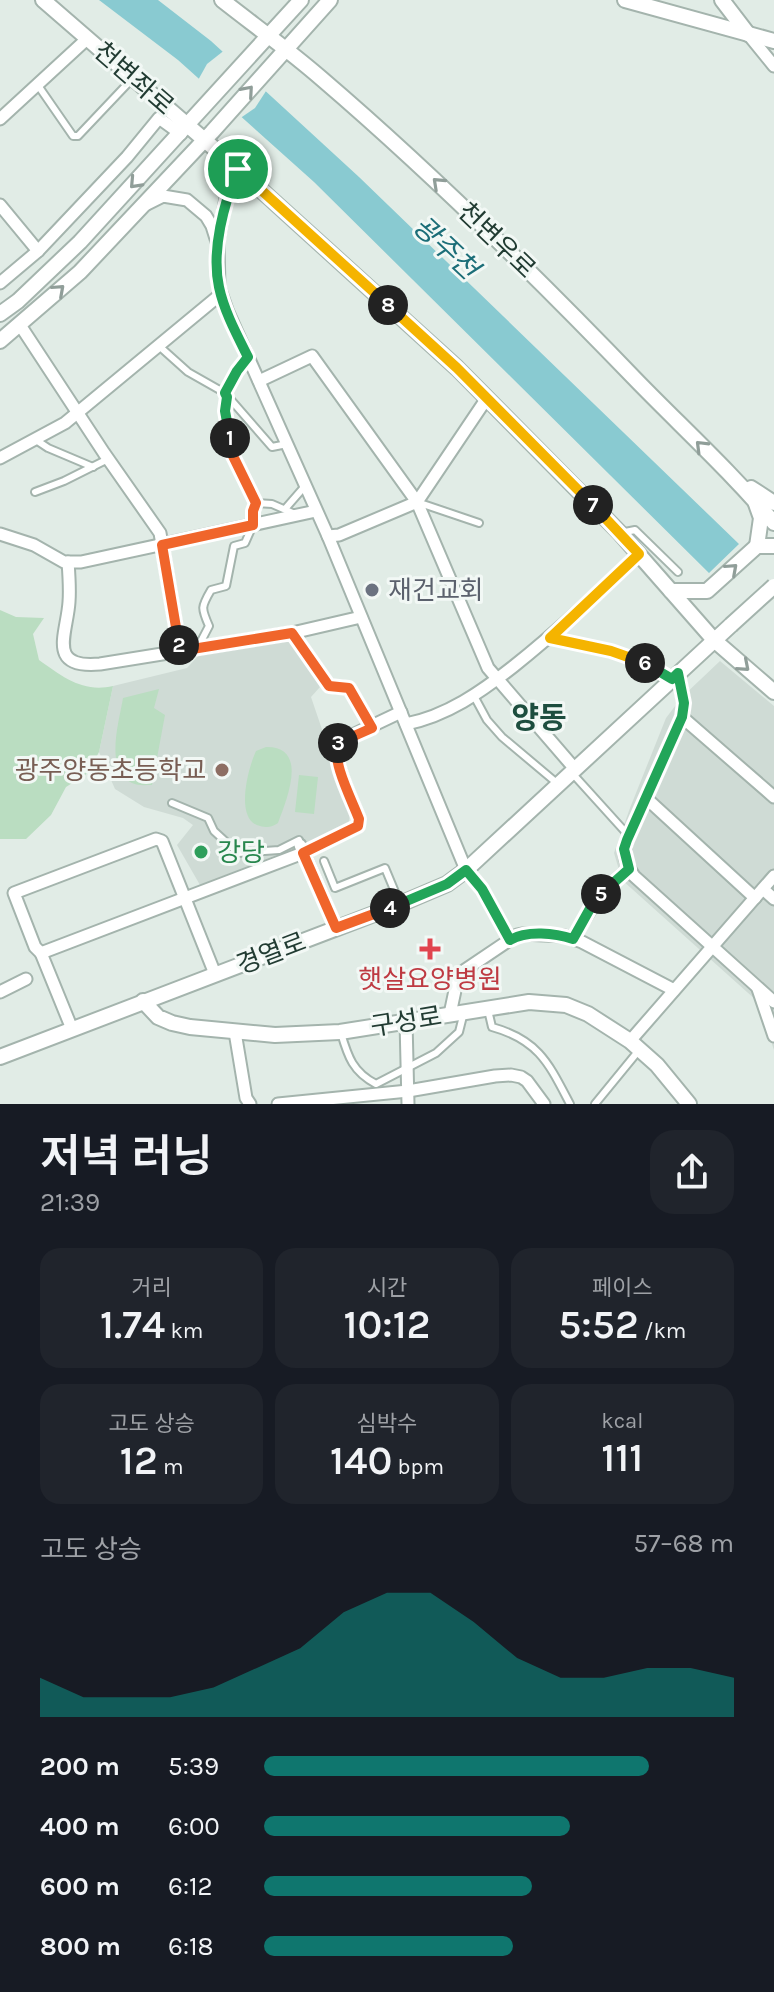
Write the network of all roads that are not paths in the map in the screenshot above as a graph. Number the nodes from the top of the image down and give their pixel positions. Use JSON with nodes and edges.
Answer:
{"nodes":[{"id":1,"x":43,"y":0,"type":"edge"},
{"id":2,"x":222,"y":0,"type":"edge"},
{"id":3,"x":301,"y":0,"type":"edge"},
{"id":4,"x":330,"y":0,"type":"edge"},
{"id":5,"x":625,"y":0,"type":"edge"},
{"id":6,"x":722,"y":0,"type":"edge"},
{"id":7,"x":748,"y":34,"type":"junction"},
{"id":8,"x":268,"y":36,"type":"junction"},
{"id":9,"x":88,"y":38,"type":"junction"},
{"id":10,"x":774,"y":41,"type":"edge"},
{"id":11,"x":284,"y":50,"type":"junction"},
{"id":12,"x":774,"y":66,"type":"edge"},
{"id":13,"x":134,"y":77,"type":"junction"},
{"id":14,"x":37,"y":84,"type":"junction"},
{"id":15,"x":0,"y":119,"type":"edge"},
{"id":16,"x":188,"y":125,"type":"junction"},
{"id":17,"x":208,"y":136,"type":"junction"},
{"id":18,"x":238,"y":169,"type":"junction"},
{"id":19,"x":0,"y":205,"type":"edge"},
{"id":20,"x":136,"y":211,"type":"junction"},
{"id":21,"x":218,"y":245,"type":"junction"},
{"id":22,"x":38,"y":251,"type":"junction"},
{"id":23,"x":0,"y":283,"type":"edge"},
{"id":24,"x":221,"y":294,"type":"junction"},
{"id":25,"x":0,"y":314,"type":"edge"},
{"id":26,"x":20,"y":325,"type":"junction"},
{"id":27,"x":0,"y":341,"type":"edge"},
{"id":28,"x":158,"y":346,"type":"junction"},
{"id":29,"x":248,"y":357,"type":"junction"},
{"id":30,"x":259,"y":381,"type":"junction"},
{"id":31,"x":226,"y":395,"type":"junction"},
{"id":32,"x":487,"y":398,"type":"junction"},
{"id":33,"x":79,"y":413,"type":"junction"},
{"id":34,"x":35,"y":439,"type":"junction"},
{"id":35,"x":287,"y":444,"type":"junction"},
{"id":36,"x":0,"y":458,"type":"edge"},
{"id":37,"x":108,"y":459,"type":"junction"},
{"id":38,"x":93,"y":467,"type":"junction"},
{"id":39,"x":731,"y":476,"type":"junction"},
{"id":40,"x":305,"y":486,"type":"junction"},
{"id":41,"x":35,"y":492,"type":"dead end"},
{"id":42,"x":755,"y":500,"type":"junction"},
{"id":43,"x":417,"y":502,"type":"junction"},
{"id":44,"x":256,"y":503,"type":"junction"},
{"id":45,"x":774,"y":503,"type":"edge"},
{"id":46,"x":316,"y":511,"type":"junction"},
{"id":47,"x":291,"y":512,"type":"junction"},
{"id":48,"x":479,"y":523,"type":"dead end"},
{"id":49,"x":774,"y":523,"type":"edge"},
{"id":50,"x":253,"y":525,"type":"junction"},
{"id":51,"x":620,"y":533,"type":"junction"},
{"id":52,"x":0,"y":534,"type":"edge"},
{"id":53,"x":328,"y":536,"type":"junction"},
{"id":54,"x":162,"y":545,"type":"junction"},
{"id":55,"x":757,"y":546,"type":"junction"},
{"id":56,"x":774,"y":546,"type":"edge"},
{"id":57,"x":639,"y":554,"type":"junction"},
{"id":58,"x":75,"y":562,"type":"junction"},
{"id":59,"x":678,"y":572,"type":"dead end"},
{"id":60,"x":774,"y":586,"type":"edge"},
{"id":61,"x":671,"y":591,"type":"junction"},
{"id":62,"x":361,"y":617,"type":"junction"},
{"id":63,"x":292,"y":633,"type":"junction"},
{"id":64,"x":550,"y":638,"type":"junction"},
{"id":65,"x":714,"y":640,"type":"junction"},
{"id":66,"x":197,"y":649,"type":"junction"},
{"id":67,"x":180,"y":651,"type":"junction"},
{"id":68,"x":675,"y":676,"type":"junction"},
{"id":69,"x":496,"y":680,"type":"junction"},
{"id":70,"x":774,"y":692,"type":"edge"},
{"id":71,"x":474,"y":696,"type":"junction"},
{"id":72,"x":401,"y":712,"type":"junction"},
{"id":73,"x":682,"y":717,"type":"junction"},
{"id":74,"x":406,"y":724,"type":"junction"},
{"id":75,"x":372,"y":728,"type":"junction"},
{"id":76,"x":573,"y":770,"type":"junction"},
{"id":77,"x":558,"y":784,"type":"junction"},
{"id":78,"x":774,"y":797,"type":"edge"},
{"id":79,"x":646,"y":798,"type":"junction"},
{"id":80,"x":172,"y":803,"type":"dead end"},
{"id":81,"x":629,"y":836,"type":"junction"},
{"id":82,"x":302,"y":849,"type":"junction"},
{"id":83,"x":324,"y":861,"type":"dead end"},
{"id":84,"x":629,"y":869,"type":"junction"},
{"id":85,"x":466,"y":870,"type":"junction"},
{"id":86,"x":774,"y":876,"type":"edge"},
{"id":87,"x":759,"y":893,"type":"junction"},
{"id":88,"x":184,"y":897,"type":"junction"},
{"id":89,"x":774,"y":899,"type":"edge"},
{"id":90,"x":400,"y":904,"type":"junction"},
{"id":91,"x":336,"y":928,"type":"junction"},
{"id":92,"x":573,"y":939,"type":"junction"},
{"id":93,"x":510,"y":940,"type":"junction"},
{"id":94,"x":711,"y":947,"type":"junction"},
{"id":95,"x":41,"y":953,"type":"junction"},
{"id":96,"x":215,"y":974,"type":"junction"},
{"id":97,"x":26,"y":979,"type":"dead end"},
{"id":98,"x":758,"y":989,"type":"junction"},
{"id":99,"x":674,"y":990,"type":"junction"},
{"id":100,"x":0,"y":992,"type":"edge"},
{"id":101,"x":143,"y":1001,"type":"junction"},
{"id":102,"x":774,"y":1002,"type":"edge"},
{"id":103,"x":488,"y":1009,"type":"junction"},
{"id":104,"x":457,"y":1013,"type":"junction"},
{"id":105,"x":406,"y":1021,"type":"junction"},
{"id":106,"x":72,"y":1029,"type":"junction"},
{"id":107,"x":235,"y":1032,"type":"junction"},
{"id":108,"x":340,"y":1032,"type":"junction"},
{"id":109,"x":774,"y":1036,"type":"edge"},
{"id":110,"x":635,"y":1045,"type":"junction"},
{"id":111,"x":0,"y":1057,"type":"edge"},
{"id":112,"x":407,"y":1068,"type":"junction"},
{"id":113,"x":408,"y":1091,"type":"junction"},
{"id":114,"x":350,"y":1100,"type":"edge"},
{"id":115,"x":250,"y":1104,"type":"edge"},
{"id":116,"x":278,"y":1104,"type":"edge"},
{"id":117,"x":408,"y":1104,"type":"edge"},
{"id":118,"x":544,"y":1104,"type":"edge"},
{"id":119,"x":570,"y":1104,"type":"edge"},
{"id":120,"x":595,"y":1104,"type":"edge"},
{"id":121,"x":689,"y":1104,"type":"edge"}],
"edges":[{"from":1,"to":9,"type":"street","name":"천변좌로"},
{"from":2,"to":8,"type":"street","name":"천변우로"},
{"from":3,"to":8,"type":"street"},
{"from":4,"to":11,"type":"street"},
{"from":5,"to":7,"type":"street"},
{"from":6,"to":7,"type":"street"},
{"from":7,"to":10,"type":"street"},
{"from":7,"to":12,"type":"street"},
{"from":8,"to":11,"type":"street","name":"천변우로"},
{"from":8,"to":16,"type":"street"},
{"from":9,"to":13,"type":"street","name":"천변좌로"},
{"from":9,"to":14,"type":"street"},
{"from":17,"to":11,"type":"street","one_way":true},
{"from":39,"to":11,"type":"street","name":"천변우로","one_way":true},
{"from":13,"to":14,"type":"lane"},
{"from":13,"to":16,"type":"street","name":"천변좌로"},
{"from":14,"to":15,"type":"street"},
{"from":16,"to":17,"type":"street","name":"천변좌로"},
{"from":16,"to":22,"type":"street"},
{"from":16,"to":25,"type":"street","one_way":true},
{"from":17,"to":18,"type":"street","name":"천변좌로"},
{"from":17,"to":20,"type":"street"},
{"from":18,"to":21,"type":"street"},
{"from":18,"to":32,"type":"street","name":"천변좌로"},
{"from":19,"to":22,"type":"street"},
{"from":20,"to":21,"type":"street"},
{"from":26,"to":20,"type":"street","one_way":true},
{"from":21,"to":24,"type":"street"},
{"from":22,"to":23,"type":"street"},
{"from":24,"to":28,"type":"street"},
{"from":24,"to":29,"type":"street"},
{"from":26,"to":27,"type":"street"},
{"from":26,"to":33,"type":"street"},
{"from":28,"to":31,"type":"lane"},
{"from":28,"to":33,"type":"street"},
{"from":29,"to":30,"type":"street"},
{"from":29,"to":31,"type":"lane"},
{"from":30,"to":35,"type":"street"},
{"from":30,"to":43,"type":"street"},
{"from":31,"to":35,"type":"lane"},
{"from":31,"to":44,"type":"lane"},
{"from":32,"to":43,"type":"street"},
{"from":32,"to":51,"type":"street","name":"천변좌로"},
{"from":33,"to":34,"type":"street"},
{"from":33,"to":37,"type":"street"},
{"from":34,"to":36,"type":"street"},
{"from":34,"to":38,"type":"lane"},
{"from":35,"to":40,"type":"street"},
{"from":37,"to":38,"type":"lane"},
{"from":37,"to":54,"type":"street"},
{"from":38,"to":41,"type":"lane"},
{"from":39,"to":42,"type":"street","name":"천변우로"},
{"from":39,"to":45,"type":"street"},
{"from":40,"to":46,"type":"street"},
{"from":40,"to":47,"type":"lane"},
{"from":42,"to":49,"type":"street","name":"천변우로"},
{"from":42,"to":55,"type":"street"},
{"from":43,"to":48,"type":"lane"},
{"from":43,"to":53,"type":"street"},
{"from":43,"to":69,"type":"street"},
{"from":44,"to":47,"type":"lane"},
{"from":44,"to":50,"type":"lane"},
{"from":46,"to":47,"type":"street"},
{"from":46,"to":53,"type":"street"},
{"from":47,"to":50,"type":"street"},
{"from":50,"to":54,"type":"street"},
{"from":50,"to":66,"type":"lane"},
{"from":51,"to":57,"type":"street","name":"천변좌로"},
{"from":51,"to":59,"type":"lane"},
{"from":52,"to":58,"type":"street"},
{"from":53,"to":62,"type":"street"},
{"from":54,"to":58,"type":"street"},
{"from":54,"to":67,"type":"street"},
{"from":55,"to":56,"type":"street"},
{"from":61,"to":55,"type":"street","one_way":true},
{"from":57,"to":61,"type":"street","name":"천변좌로"},
{"from":57,"to":64,"type":"street"},
{"from":58,"to":67,"type":"street"},
{"from":60,"to":65,"type":"street","name":"경열로","bridge":true},
{"from":61,"to":65,"type":"street","name":"천변좌로"},
{"from":62,"to":63,"type":"street"},
{"from":62,"to":72,"type":"street"},
{"from":63,"to":66,"type":"street"},
{"from":63,"to":75,"type":"street"},
{"from":64,"to":68,"type":"lane"},
{"from":64,"to":69,"type":"street"},
{"from":65,"to":68,"type":"street","name":"경열로"},
{"from":65,"to":70,"type":"street","name":"천변좌로","one_way":true},
{"from":66,"to":67,"type":"street"},
{"from":68,"to":73,"type":"street"},
{"from":68,"to":76,"type":"street","name":"경열로"},
{"from":69,"to":71,"type":"street"},
{"from":69,"to":76,"type":"street"},
{"from":71,"to":74,"type":"street"},
{"from":71,"to":77,"type":"lane"},
{"from":72,"to":74,"type":"street"},
{"from":72,"to":75,"type":"street"},
{"from":73,"to":78,"type":"street"},
{"from":73,"to":79,"type":"street"},
{"from":74,"to":85,"type":"street"},
{"from":75,"to":82,"type":"street"},
{"from":76,"to":77,"type":"street","name":"경열로"},
{"from":76,"to":81,"type":"lane"},
{"from":77,"to":85,"type":"street","name":"경열로"},
{"from":79,"to":81,"type":"street"},
{"from":79,"to":87,"type":"street"},
{"from":80,"to":82,"type":"lane"},
{"from":81,"to":84,"type":"street"},
{"from":82,"to":88,"type":"street"},
{"from":82,"to":91,"type":"street"},
{"from":83,"to":90,"type":"lane"},
{"from":84,"to":92,"type":"street"},
{"from":84,"to":94,"type":"street"},
{"from":85,"to":90,"type":"street","name":"경열로"},
{"from":85,"to":93,"type":"street"},
{"from":86,"to":87,"type":"street"},
{"from":87,"to":89,"type":"street"},
{"from":87,"to":94,"type":"street"},
{"from":88,"to":95,"type":"street"},
{"from":88,"to":95,"type":"street"},
{"from":88,"to":96,"type":"street"},
{"from":90,"to":91,"type":"street","name":"경열로"},
{"from":91,"to":96,"type":"street","name":"경열로"},
{"from":92,"to":93,"type":"street"},
{"from":92,"to":99,"type":"street"},
{"from":93,"to":104,"type":"street"},
{"from":94,"to":98,"type":"street"},
{"from":94,"to":99,"type":"street"},
{"from":95,"to":106,"type":"street"},
{"from":96,"to":101,"type":"street","name":"경열로"},
{"from":97,"to":100,"type":"street"},
{"from":98,"to":102,"type":"street"},
{"from":98,"to":109,"type":"street"},
{"from":99,"to":110,"type":"street"},
{"from":101,"to":106,"type":"street","name":"경열로"},
{"from":101,"to":107,"type":"street","name":"구성로"},
{"from":103,"to":104,"type":"street","name":"구성로"},
{"from":103,"to":110,"type":"street","name":"구성로"},
{"from":103,"to":119,"type":"lane"},
{"from":104,"to":105,"type":"street","name":"구성로"},
{"from":104,"to":112,"type":"lane"},
{"from":105,"to":108,"type":"street","name":"구성로"},
{"from":105,"to":112,"type":"street"},
{"from":106,"to":111,"type":"street","name":"경열로"},
{"from":107,"to":108,"type":"street","name":"구성로"},
{"from":107,"to":115,"type":"street"},
{"from":108,"to":112,"type":"lane"},
{"from":110,"to":120,"type":"lane"},
{"from":110,"to":121,"type":"street","name":"구성로"},
{"from":112,"to":113,"type":"street"},
{"from":113,"to":114,"type":"street"},
{"from":113,"to":117,"type":"street"},
{"from":113,"to":118,"type":"street"},
{"from":114,"to":116,"type":"street"}]}
